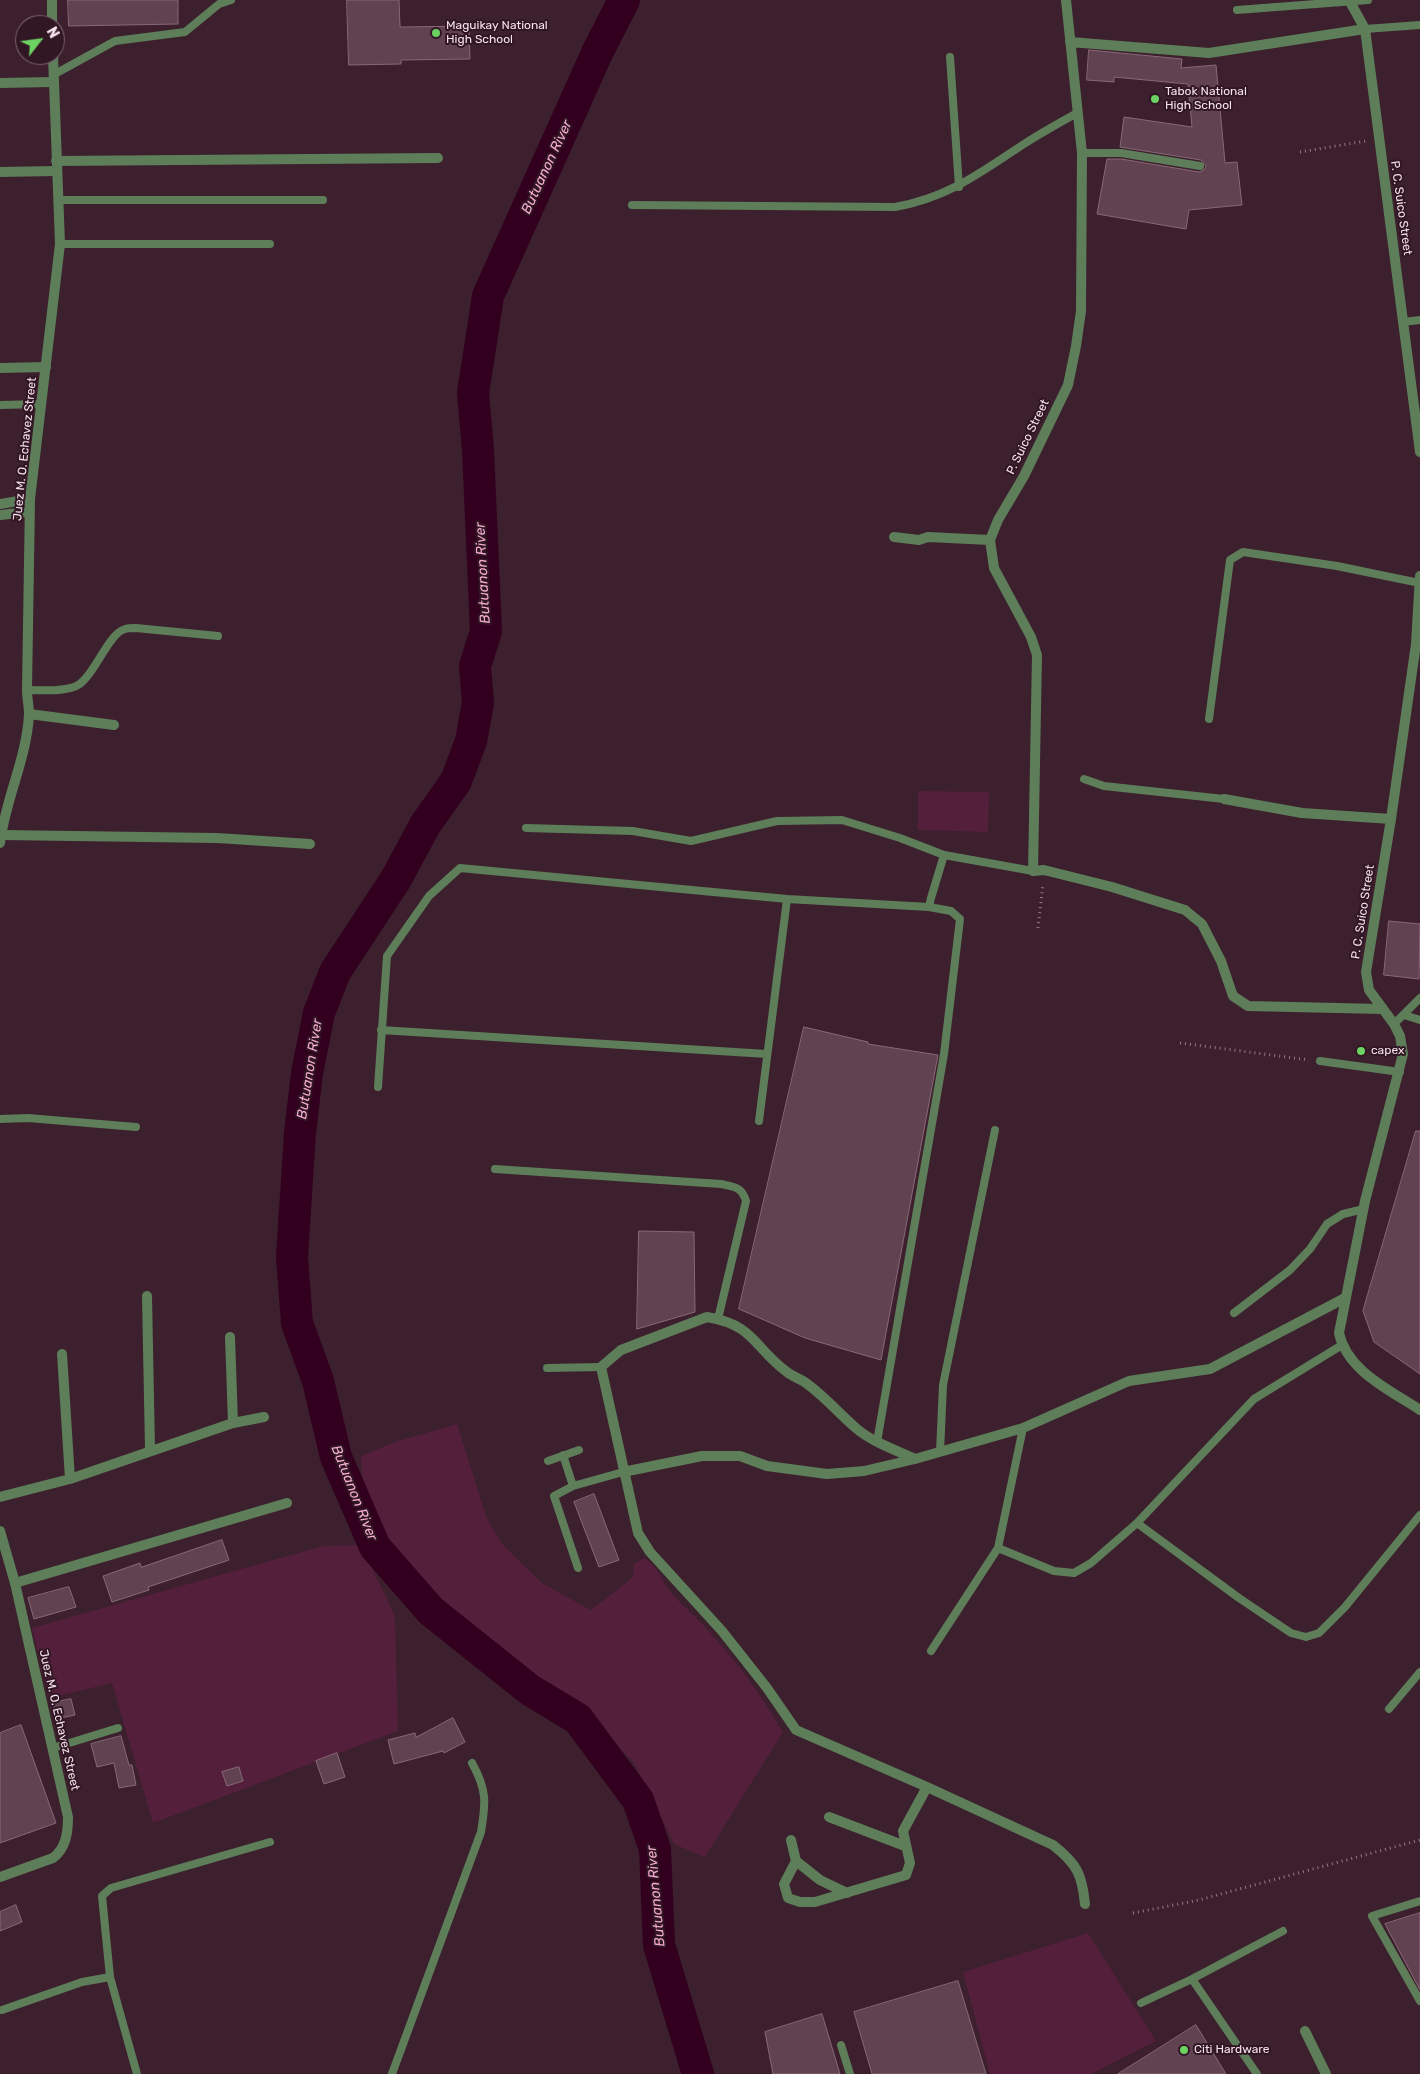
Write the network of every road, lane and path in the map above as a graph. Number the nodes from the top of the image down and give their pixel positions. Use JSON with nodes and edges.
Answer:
{"nodes":[{"id":1,"x":52,"y":0,"type":"edge"},
{"id":2,"x":231,"y":0,"type":"edge"},
{"id":3,"x":1066,"y":0,"type":"edge"},
{"id":4,"x":1368,"y":0,"type":"edge"},
{"id":5,"x":1350,"y":1,"type":"edge"},
{"id":6,"x":1238,"y":10,"type":"dead end"},
{"id":7,"x":52,"y":15,"type":"edge"},
{"id":8,"x":1420,"y":25,"type":"edge"},
{"id":9,"x":1365,"y":29,"type":"junction"},
{"id":10,"x":1070,"y":42,"type":"junction"},
{"id":11,"x":950,"y":57,"type":"dead end"},
{"id":12,"x":53,"y":65,"type":"edge"},
{"id":13,"x":53,"y":79,"type":"junction"},
{"id":14,"x":0,"y":83,"type":"edge"},
{"id":15,"x":1077,"y":112,"type":"junction"},
{"id":16,"x":1379,"y":139,"type":"junction"},
{"id":17,"x":1300,"y":152,"type":"dead end"},
{"id":18,"x":1082,"y":153,"type":"junction"},
{"id":19,"x":438,"y":158,"type":"dead end"},
{"id":20,"x":56,"y":166,"type":"junction"},
{"id":21,"x":1200,"y":166,"type":"dead end"},
{"id":22,"x":0,"y":172,"type":"edge"},
{"id":23,"x":959,"y":187,"type":"junction"},
{"id":24,"x":58,"y":200,"type":"junction"},
{"id":25,"x":323,"y":200,"type":"dead end"},
{"id":26,"x":632,"y":205,"type":"dead end"},
{"id":27,"x":60,"y":244,"type":"junction"},
{"id":28,"x":270,"y":244,"type":"dead end"},
{"id":29,"x":1420,"y":320,"type":"edge"},
{"id":30,"x":1403,"y":322,"type":"junction"},
{"id":31,"x":0,"y":368,"type":"edge"},
{"id":32,"x":46,"y":368,"type":"junction"},
{"id":33,"x":42,"y":404,"type":"junction"},
{"id":34,"x":0,"y":405,"type":"edge"},
{"id":35,"x":1420,"y":451,"type":"edge"},
{"id":36,"x":30,"y":499,"type":"junction"},
{"id":37,"x":0,"y":504,"type":"edge"},
{"id":38,"x":29,"y":512,"type":"junction"},
{"id":39,"x":0,"y":515,"type":"edge"},
{"id":40,"x":894,"y":537,"type":"dead end"},
{"id":41,"x":990,"y":540,"type":"junction"},
{"id":42,"x":1420,"y":576,"type":"edge"},
{"id":43,"x":1420,"y":583,"type":"edge"},
{"id":44,"x":218,"y":636,"type":"dead end"},
{"id":45,"x":1418,"y":644,"type":"edge"},
{"id":46,"x":27,"y":690,"type":"junction"},
{"id":47,"x":29,"y":714,"type":"junction"},
{"id":48,"x":1209,"y":719,"type":"dead end"},
{"id":49,"x":114,"y":726,"type":"dead end"},
{"id":50,"x":1084,"y":778,"type":"dead end"},
{"id":51,"x":1224,"y":799,"type":"joint"},
{"id":52,"x":1391,"y":818,"type":"junction"},
{"id":53,"x":526,"y":828,"type":"dead end"},
{"id":54,"x":0,"y":839,"type":"edge"},
{"id":55,"x":310,"y":844,"type":"dead end"},
{"id":56,"x":944,"y":855,"type":"junction"},
{"id":57,"x":1044,"y":870,"type":"junction"},
{"id":58,"x":1033,"y":871,"type":"junction"},
{"id":59,"x":787,"y":899,"type":"junction"},
{"id":60,"x":930,"y":907,"type":"junction"},
{"id":61,"x":1038,"y":928,"type":"dead end"},
{"id":62,"x":1420,"y":998,"type":"edge"},
{"id":63,"x":1382,"y":1009,"type":"junction"},
{"id":64,"x":1404,"y":1015,"type":"junction"},
{"id":65,"x":1420,"y":1020,"type":"edge"},
{"id":66,"x":1394,"y":1024,"type":"junction"},
{"id":67,"x":382,"y":1030,"type":"junction"},
{"id":68,"x":1180,"y":1043,"type":"dead end"},
{"id":69,"x":767,"y":1054,"type":"junction"},
{"id":70,"x":1320,"y":1061,"type":"joint"},
{"id":71,"x":1400,"y":1072,"type":"junction"},
{"id":72,"x":378,"y":1087,"type":"dead end"},
{"id":73,"x":0,"y":1120,"type":"edge"},
{"id":74,"x":759,"y":1121,"type":"dead end"},
{"id":75,"x":136,"y":1128,"type":"dead end"},
{"id":76,"x":995,"y":1130,"type":"dead end"},
{"id":77,"x":495,"y":1169,"type":"dead end"},
{"id":78,"x":1364,"y":1210,"type":"junction"},
{"id":79,"x":147,"y":1296,"type":"dead end"},
{"id":80,"x":1345,"y":1298,"type":"junction"},
{"id":81,"x":1234,"y":1313,"type":"dead end"},
{"id":82,"x":718,"y":1319,"type":"junction"},
{"id":83,"x":230,"y":1337,"type":"dead end"},
{"id":84,"x":1342,"y":1345,"type":"junction"},
{"id":85,"x":62,"y":1354,"type":"dead end"},
{"id":86,"x":601,"y":1367,"type":"junction"},
{"id":87,"x":547,"y":1368,"type":"dead end"},
{"id":88,"x":1420,"y":1410,"type":"edge"},
{"id":89,"x":264,"y":1417,"type":"dead end"},
{"id":90,"x":233,"y":1423,"type":"junction"},
{"id":91,"x":1023,"y":1428,"type":"junction"},
{"id":92,"x":877,"y":1442,"type":"junction"},
{"id":93,"x":150,"y":1450,"type":"junction"},
{"id":94,"x":579,"y":1450,"type":"dead end"},
{"id":95,"x":940,"y":1452,"type":"junction"},
{"id":96,"x":563,"y":1455,"type":"junction"},
{"id":97,"x":915,"y":1459,"type":"junction"},
{"id":98,"x":548,"y":1461,"type":"dead end"},
{"id":99,"x":623,"y":1472,"type":"junction"},
{"id":100,"x":70,"y":1479,"type":"junction"},
{"id":101,"x":573,"y":1486,"type":"junction"},
{"id":102,"x":0,"y":1497,"type":"edge"},
{"id":103,"x":287,"y":1503,"type":"dead end"},
{"id":104,"x":1420,"y":1515,"type":"edge"},
{"id":105,"x":1137,"y":1523,"type":"junction"},
{"id":106,"x":0,"y":1531,"type":"edge"},
{"id":107,"x":998,"y":1548,"type":"junction"},
{"id":108,"x":578,"y":1568,"type":"dead end"},
{"id":109,"x":15,"y":1583,"type":"junction"},
{"id":110,"x":931,"y":1651,"type":"dead end"},
{"id":111,"x":1420,"y":1672,"type":"edge"},
{"id":112,"x":1389,"y":1709,"type":"dead end"},
{"id":113,"x":118,"y":1728,"type":"dead end"},
{"id":114,"x":54,"y":1748,"type":"junction"},
{"id":115,"x":472,"y":1763,"type":"dead end"},
{"id":116,"x":927,"y":1787,"type":"junction"},
{"id":117,"x":829,"y":1817,"type":"dead end"},
{"id":118,"x":791,"y":1840,"type":"dead end"},
{"id":119,"x":1420,"y":1840,"type":"edge"},
{"id":120,"x":270,"y":1842,"type":"dead end"},
{"id":121,"x":905,"y":1846,"type":"junction"},
{"id":122,"x":796,"y":1861,"type":"junction"},
{"id":123,"x":0,"y":1877,"type":"edge"},
{"id":124,"x":847,"y":1893,"type":"junction"},
{"id":125,"x":1420,"y":1901,"type":"edge"},
{"id":126,"x":1085,"y":1904,"type":"dead end"},
{"id":127,"x":1134,"y":1913,"type":"dead end"},
{"id":128,"x":1283,"y":1931,"type":"dead end"},
{"id":129,"x":110,"y":1977,"type":"junction"},
{"id":130,"x":1192,"y":1979,"type":"junction"},
{"id":131,"x":1420,"y":2001,"type":"edge"},
{"id":132,"x":1141,"y":2003,"type":"dead end"},
{"id":133,"x":2,"y":2010,"type":"dead end"},
{"id":134,"x":1305,"y":2031,"type":"dead end"},
{"id":135,"x":841,"y":2046,"type":"dead end"},
{"id":136,"x":137,"y":2074,"type":"edge"},
{"id":137,"x":392,"y":2074,"type":"edge"},
{"id":138,"x":850,"y":2074,"type":"edge"},
{"id":139,"x":1258,"y":2074,"type":"edge"},
{"id":140,"x":1326,"y":2074,"type":"edge"}],
"edges":[{"from":1,"to":7,"type":"street"},
{"from":2,"to":13,"type":"lane"},
{"from":3,"to":10,"type":"street","name":"P. Suico Street"},
{"from":4,"to":5,"type":"lane"},
{"from":5,"to":6,"type":"lane"},
{"from":5,"to":9,"type":"street","name":"P. C. Suico Street"},
{"from":8,"to":9,"type":"lane"},
{"from":9,"to":10,"type":"street"},
{"from":9,"to":16,"type":"street","name":"P. C. Suico Street"},
{"from":10,"to":15,"type":"street","name":"P. Suico Street"},
{"from":11,"to":23,"type":"lane"},
{"from":12,"to":13,"type":"street","name":"Juez M. O. Echavez Street"},
{"from":13,"to":14,"type":"street"},
{"from":13,"to":20,"type":"street","name":"Juez M. O. Echavez Street"},
{"from":15,"to":18,"type":"street","name":"P. Suico Street"},
{"from":15,"to":23,"type":"lane"},
{"from":16,"to":17,"type":"path"},
{"from":16,"to":30,"type":"street","name":"P. C. Suico Street"},
{"from":18,"to":21,"type":"lane"},
{"from":18,"to":41,"type":"street","name":"P. Suico Street"},
{"from":19,"to":20,"type":"street"},
{"from":20,"to":22,"type":"street"},
{"from":20,"to":24,"type":"street","name":"Juez M. O. Echavez Street"},
{"from":23,"to":26,"type":"lane"},
{"from":24,"to":25,"type":"lane"},
{"from":24,"to":27,"type":"street","name":"Juez M. O. Echavez Street"},
{"from":27,"to":28,"type":"lane"},
{"from":27,"to":32,"type":"street","name":"Juez M. O. Echavez Street"},
{"from":29,"to":30,"type":"lane"},
{"from":30,"to":35,"type":"street","name":"P. C. Suico Street"},
{"from":31,"to":32,"type":"street"},
{"from":32,"to":33,"type":"street","name":"Juez M. O. Echavez Street"},
{"from":33,"to":34,"type":"lane"},
{"from":33,"to":36,"type":"street","name":"Juez M. O. Echavez Street"},
{"from":36,"to":37,"type":"street"},
{"from":36,"to":38,"type":"street","name":"Juez M. O. Echavez Street"},
{"from":38,"to":39,"type":"street"},
{"from":38,"to":46,"type":"street","name":"Juez M. O. Echavez Street"},
{"from":40,"to":41,"type":"street"},
{"from":41,"to":58,"type":"street"},
{"from":42,"to":43,"type":"street","name":"P. C. Suico Street"},
{"from":43,"to":45,"type":"street","name":"P. C. Suico Street"},
{"from":43,"to":48,"type":"lane"},
{"from":44,"to":46,"type":"lane"},
{"from":45,"to":52,"type":"street","name":"P. C. Suico Street"},
{"from":46,"to":47,"type":"street","name":"Juez M. O. Echavez Street"},
{"from":47,"to":49,"type":"street"},
{"from":47,"to":54,"type":"street","name":"Juez M. O. Echavez Street"},
{"from":50,"to":51,"type":"lane"},
{"from":51,"to":52,"type":"street"},
{"from":52,"to":63,"type":"street","name":"P. C. Suico Street"},
{"from":53,"to":56,"type":"lane"},
{"from":54,"to":55,"type":"street"},
{"from":56,"to":58,"type":"lane"},
{"from":56,"to":60,"type":"lane"},
{"from":57,"to":58,"type":"street"},
{"from":57,"to":61,"type":"path"},
{"from":57,"to":63,"type":"street"},
{"from":59,"to":60,"type":"lane"},
{"from":59,"to":67,"type":"lane"},
{"from":59,"to":69,"type":"lane"},
{"from":60,"to":92,"type":"lane"},
{"from":62,"to":64,"type":"lane"},
{"from":63,"to":66,"type":"street","name":"P. C. Suico Street"},
{"from":64,"to":65,"type":"lane"},
{"from":64,"to":66,"type":"lane"},
{"from":66,"to":71,"type":"street","name":"P. C. Suico Street"},
{"from":67,"to":69,"type":"lane"},
{"from":67,"to":72,"type":"lane"},
{"from":68,"to":70,"type":"path"},
{"from":69,"to":74,"type":"lane"},
{"from":70,"to":71,"type":"lane"},
{"from":71,"to":78,"type":"street","name":"P. C. Suico Street"},
{"from":73,"to":75,"type":"lane"},
{"from":76,"to":95,"type":"lane"},
{"from":77,"to":82,"type":"lane"},
{"from":78,"to":80,"type":"street","name":"P. C. Suico Street"},
{"from":78,"to":81,"type":"lane"},
{"from":79,"to":93,"type":"street"},
{"from":80,"to":84,"type":"street","name":"P. C. Suico Street"},
{"from":80,"to":91,"type":"street"},
{"from":82,"to":86,"type":"street"},
{"from":82,"to":92,"type":"street"},
{"from":83,"to":90,"type":"street"},
{"from":84,"to":88,"type":"street"},
{"from":84,"to":105,"type":"lane"},
{"from":85,"to":100,"type":"street"},
{"from":86,"to":87,"type":"lane"},
{"from":86,"to":99,"type":"street"},
{"from":89,"to":90,"type":"street"},
{"from":90,"to":93,"type":"street"},
{"from":91,"to":95,"type":"street"},
{"from":91,"to":107,"type":"lane"},
{"from":92,"to":97,"type":"street"},
{"from":93,"to":100,"type":"street"},
{"from":94,"to":96,"type":"lane"},
{"from":95,"to":97,"type":"street"},
{"from":96,"to":98,"type":"lane"},
{"from":96,"to":101,"type":"lane"},
{"from":97,"to":99,"type":"street"},
{"from":99,"to":101,"type":"lane"},
{"from":99,"to":116,"type":"street"},
{"from":100,"to":102,"type":"street"},
{"from":101,"to":108,"type":"lane"},
{"from":103,"to":109,"type":"street"},
{"from":104,"to":105,"type":"lane"},
{"from":105,"to":107,"type":"lane"},
{"from":106,"to":109,"type":"street","name":"Juez M. O. Echavez Street"},
{"from":107,"to":110,"type":"lane"},
{"from":109,"to":114,"type":"street","name":"Juez M. O. Echavez Street"},
{"from":111,"to":112,"type":"lane"},
{"from":113,"to":114,"type":"lane"},
{"from":114,"to":123,"type":"street","name":"Juez M. O. Echavez Street"},
{"from":115,"to":137,"type":"lane"},
{"from":116,"to":121,"type":"street"},
{"from":116,"to":126,"type":"street"},
{"from":117,"to":121,"type":"street"},
{"from":118,"to":122,"type":"street"},
{"from":119,"to":127,"type":"path"},
{"from":120,"to":129,"type":"lane"},
{"from":121,"to":124,"type":"street"},
{"from":122,"to":124,"type":"street"},
{"from":122,"to":124,"type":"street"},
{"from":125,"to":131,"type":"lane"},
{"from":128,"to":130,"type":"lane"},
{"from":129,"to":133,"type":"lane"},
{"from":129,"to":136,"type":"lane"},
{"from":130,"to":132,"type":"lane"},
{"from":130,"to":139,"type":"lane"},
{"from":134,"to":140,"type":"street"},
{"from":135,"to":138,"type":"lane"}]}
